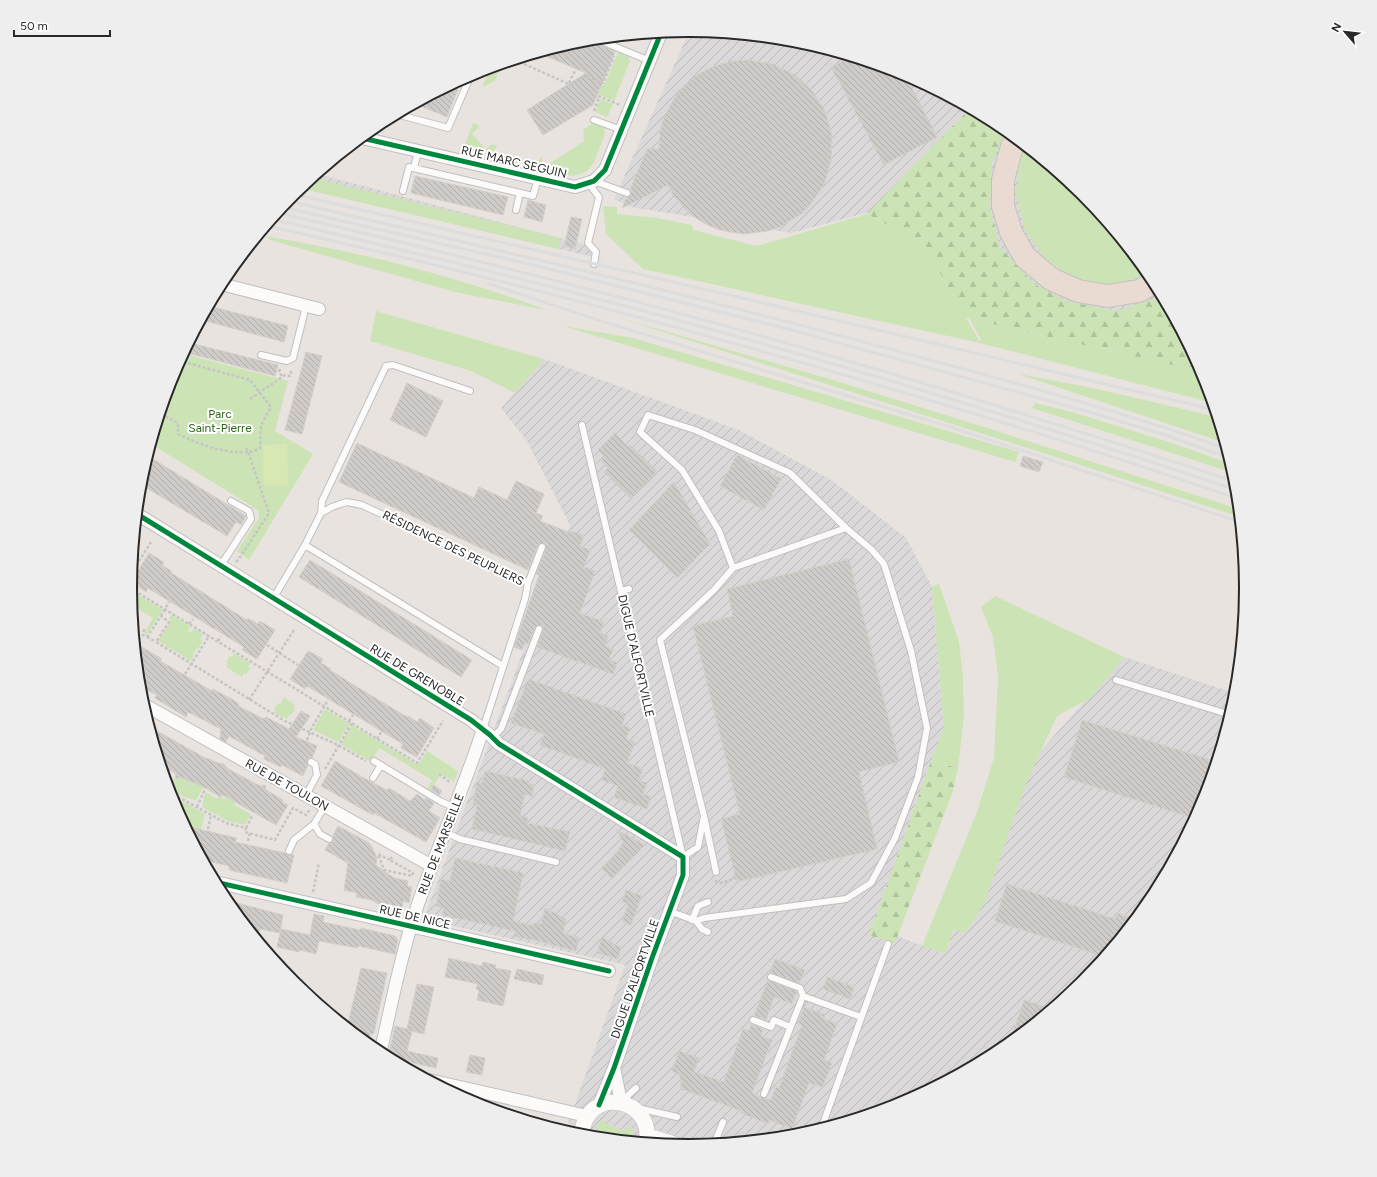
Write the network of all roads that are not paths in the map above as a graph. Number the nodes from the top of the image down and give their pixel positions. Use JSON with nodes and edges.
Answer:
{"nodes":[{"id":1,"x":660,"y":38,"type":"edge"},
{"id":2,"x":607,"y":44,"type":"edge"},
{"id":3,"x":650,"y":61,"type":"junction"},
{"id":4,"x":467,"y":84,"type":"edge"},
{"id":5,"x":406,"y":115,"type":"edge"},
{"id":6,"x":594,"y":120,"type":"dead end"},
{"id":7,"x":622,"y":130,"type":"junction"},
{"id":8,"x":369,"y":140,"type":"edge"},
{"id":9,"x":1014,"y":144,"type":"edge"},
{"id":10,"x":418,"y":151,"type":"junction"},
{"id":11,"x":414,"y":168,"type":"junction"},
{"id":12,"x":538,"y":178,"type":"junction"},
{"id":13,"x":591,"y":182,"type":"junction"},
{"id":14,"x":403,"y":191,"type":"dead end"},
{"id":15,"x":520,"y":193,"type":"junction"},
{"id":16,"x":627,"y":193,"type":"dead end"},
{"id":17,"x":516,"y":210,"type":"dead end"},
{"id":18,"x":594,"y":264,"type":"dead end"},
{"id":19,"x":1149,"y":285,"type":"edge"},
{"id":20,"x":228,"y":286,"type":"edge"},
{"id":21,"x":306,"y":306,"type":"junction"},
{"id":22,"x":319,"y":309,"type":"dead end"},
{"id":23,"x":261,"y":355,"type":"dead end"},
{"id":24,"x":470,"y":391,"type":"dead end"},
{"id":25,"x":582,"y":425,"type":"dead end"},
{"id":26,"x":231,"y":501,"type":"dead end"},
{"id":27,"x":321,"y":513,"type":"junction"},
{"id":28,"x":142,"y":517,"type":"edge"},
{"id":29,"x":846,"y":528,"type":"junction"},
{"id":30,"x":305,"y":545,"type":"junction"},
{"id":31,"x":542,"y":547,"type":"dead end"},
{"id":32,"x":221,"y":566,"type":"junction"},
{"id":33,"x":733,"y":568,"type":"junction"},
{"id":34,"x":528,"y":583,"type":"junction"},
{"id":35,"x":629,"y":589,"type":"dead end"},
{"id":36,"x":621,"y":591,"type":"junction"},
{"id":37,"x":273,"y":599,"type":"junction"},
{"id":38,"x":539,"y":629,"type":"dead end"},
{"id":39,"x":503,"y":666,"type":"junction"},
{"id":40,"x":1116,"y":680,"type":"dead end"},
{"id":41,"x":151,"y":708,"type":"edge"},
{"id":42,"x":1225,"y":713,"type":"edge"},
{"id":43,"x":488,"y":733,"type":"junction"},
{"id":44,"x":374,"y":761,"type":"road end"},
{"id":45,"x":311,"y":762,"type":"dead end"},
{"id":46,"x":381,"y":765,"type":"junction"},
{"id":47,"x":373,"y":778,"type":"dead end"},
{"id":48,"x":306,"y":795,"type":"junction"},
{"id":49,"x":325,"y":806,"type":"junction"},
{"id":50,"x":455,"y":808,"type":"junction"},
{"id":51,"x":704,"y":816,"type":"junction"},
{"id":52,"x":314,"y":824,"type":"junction"},
{"id":53,"x":445,"y":832,"type":"junction"},
{"id":54,"x":330,"y":839,"type":"dead end"},
{"id":55,"x":289,"y":851,"type":"dead end"},
{"id":56,"x":683,"y":857,"type":"junction"},
{"id":57,"x":556,"y":862,"type":"dead end"},
{"id":58,"x":432,"y":866,"type":"junction"},
{"id":59,"x":716,"y":872,"type":"dead end"},
{"id":60,"x":223,"y":884,"type":"edge"},
{"id":61,"x":708,"y":902,"type":"dead end"},
{"id":62,"x":669,"y":911,"type":"junction"},
{"id":63,"x":694,"y":920,"type":"junction"},
{"id":64,"x":411,"y":926,"type":"junction"},
{"id":65,"x":708,"y":932,"type":"dead end"},
{"id":66,"x":888,"y":944,"type":"dead end"},
{"id":67,"x":609,"y":971,"type":"dead end"},
{"id":68,"x":771,"y":977,"type":"dead end"},
{"id":69,"x":803,"y":996,"type":"junction"},
{"id":70,"x":862,"y":1017,"type":"junction"},
{"id":71,"x":753,"y":1020,"type":"dead end"},
{"id":72,"x":790,"y":1027,"type":"junction"},
{"id":73,"x":382,"y":1047,"type":"edge"},
{"id":74,"x":614,"y":1068,"type":"junction"},
{"id":75,"x":448,"y":1084,"type":"edge"},
{"id":76,"x":636,"y":1088,"type":"dead end"},
{"id":77,"x":764,"y":1094,"type":"dead end"},
{"id":78,"x":621,"y":1102,"type":"junction"},
{"id":79,"x":599,"y":1106,"type":"junction"},
{"id":80,"x":638,"y":1112,"type":"junction"},
{"id":81,"x":587,"y":1116,"type":"junction"},
{"id":82,"x":677,"y":1117,"type":"dead end"},
{"id":83,"x":823,"y":1123,"type":"edge"},
{"id":84,"x":722,"y":1126,"type":"dead end"},
{"id":85,"x":582,"y":1129,"type":"edge"},
{"id":86,"x":646,"y":1138,"type":"edge"},
{"id":87,"x":716,"y":1139,"type":"edge"}],
"edges":[{"from":1,"to":3,"type":"street"},
{"from":2,"to":3,"type":"lane"},
{"from":3,"to":7,"type":"street"},
{"from":4,"to":5,"type":"lane"},
{"from":6,"to":7,"type":"lane"},
{"from":7,"to":13,"type":"street"},
{"from":8,"to":10,"type":"street","name":"RUE MARC SEGUIN"},
{"from":9,"to":19,"type":"highway"},
{"from":10,"to":11,"type":"lane"},
{"from":10,"to":12,"type":"street","name":"RUE MARC SEGUIN"},
{"from":11,"to":14,"type":"lane"},
{"from":11,"to":15,"type":"lane"},
{"from":12,"to":13,"type":"street","name":"RUE MARC SEGUIN"},
{"from":12,"to":15,"type":"lane"},
{"from":13,"to":16,"type":"lane"},
{"from":13,"to":18,"type":"lane"},
{"from":15,"to":17,"type":"lane"},
{"from":20,"to":21,"type":"street"},
{"from":21,"to":22,"type":"street"},
{"from":21,"to":23,"type":"lane"},
{"from":24,"to":27,"type":"lane"},
{"from":25,"to":36,"type":"lane","name":"DIGUE D'ALFORTVILLE"},
{"from":26,"to":32,"type":"lane"},
{"from":27,"to":30,"type":"lane"},
{"from":27,"to":34,"type":"lane","name":"RÉSIDENCE DES PEUPLIERS"},
{"from":28,"to":32,"type":"street","name":"RUE DE GRENOBLE"},
{"from":29,"to":33,"type":"lane"},
{"from":29,"to":33,"type":"lane"},
{"from":29,"to":63,"type":"lane"},
{"from":30,"to":37,"type":"lane"},
{"from":30,"to":39,"type":"lane"},
{"from":31,"to":34,"type":"lane"},
{"from":32,"to":37,"type":"street","name":"RUE DE GRENOBLE"},
{"from":33,"to":51,"type":"lane"},
{"from":34,"to":39,"type":"lane","name":"RÉSIDENCE DES PEUPLIERS"},
{"from":35,"to":36,"type":"lane"},
{"from":36,"to":56,"type":"lane","name":"DIGUE D'ALFORTVILLE"},
{"from":37,"to":43,"type":"street","name":"RUE DE GRENOBLE"},
{"from":38,"to":43,"type":"lane"},
{"from":39,"to":43,"type":"lane","name":"RÉSIDENCE DES PEUPLIERS"},
{"from":40,"to":42,"type":"lane"},
{"from":41,"to":48,"type":"street","name":"RUE DE TOULON"},
{"from":43,"to":50,"type":"street","name":"RUE DE MARSEILLE"},
{"from":43,"to":56,"type":"street","name":"RUE DE GRENOBLE"},
{"from":44,"to":46,"type":"lane"},
{"from":45,"to":48,"type":"lane"},
{"from":46,"to":47,"type":"lane"},
{"from":46,"to":50,"type":"lane"},
{"from":48,"to":49,"type":"street","name":"RUE DE TOULON"},
{"from":49,"to":52,"type":"lane"},
{"from":49,"to":58,"type":"street","name":"RUE DE TOULON"},
{"from":50,"to":53,"type":"street","name":"RUE DE MARSEILLE"},
{"from":51,"to":56,"type":"lane"},
{"from":51,"to":59,"type":"lane"},
{"from":52,"to":54,"type":"lane"},
{"from":52,"to":55,"type":"lane"},
{"from":53,"to":57,"type":"lane"},
{"from":53,"to":58,"type":"street","name":"RUE DE MARSEILLE"},
{"from":56,"to":62,"type":"street","name":"DIGUE D'ALFORTVILLE"},
{"from":58,"to":64,"type":"street","name":"RUE DE MARSEILLE"},
{"from":60,"to":64,"type":"street","name":"RUE DE NICE"},
{"from":61,"to":63,"type":"lane"},
{"from":62,"to":63,"type":"lane"},
{"from":62,"to":74,"type":"street","name":"DIGUE D'ALFORTVILLE"},
{"from":63,"to":65,"type":"lane"},
{"from":64,"to":67,"type":"street","name":"RUE DE NICE"},
{"from":64,"to":73,"type":"street","name":"RUE DE MARSEILLE"},
{"from":66,"to":70,"type":"lane"},
{"from":68,"to":69,"type":"lane"},
{"from":69,"to":70,"type":"lane"},
{"from":69,"to":72,"type":"lane"},
{"from":70,"to":83,"type":"lane"},
{"from":71,"to":72,"type":"lane"},
{"from":72,"to":77,"type":"lane"},
{"from":74,"to":78,"type":"street"},
{"from":74,"to":79,"type":"street","name":"DIGUE D'ALFORTVILLE"},
{"from":75,"to":81,"type":"street"},
{"from":76,"to":78,"type":"lane"},
{"from":78,"to":79,"type":"street"},
{"from":78,"to":80,"type":"street"},
{"from":79,"to":81,"type":"street"},
{"from":80,"to":82,"type":"lane"},
{"from":80,"to":86,"type":"street"},
{"from":81,"to":85,"type":"street"},
{"from":84,"to":87,"type":"lane"}]}
